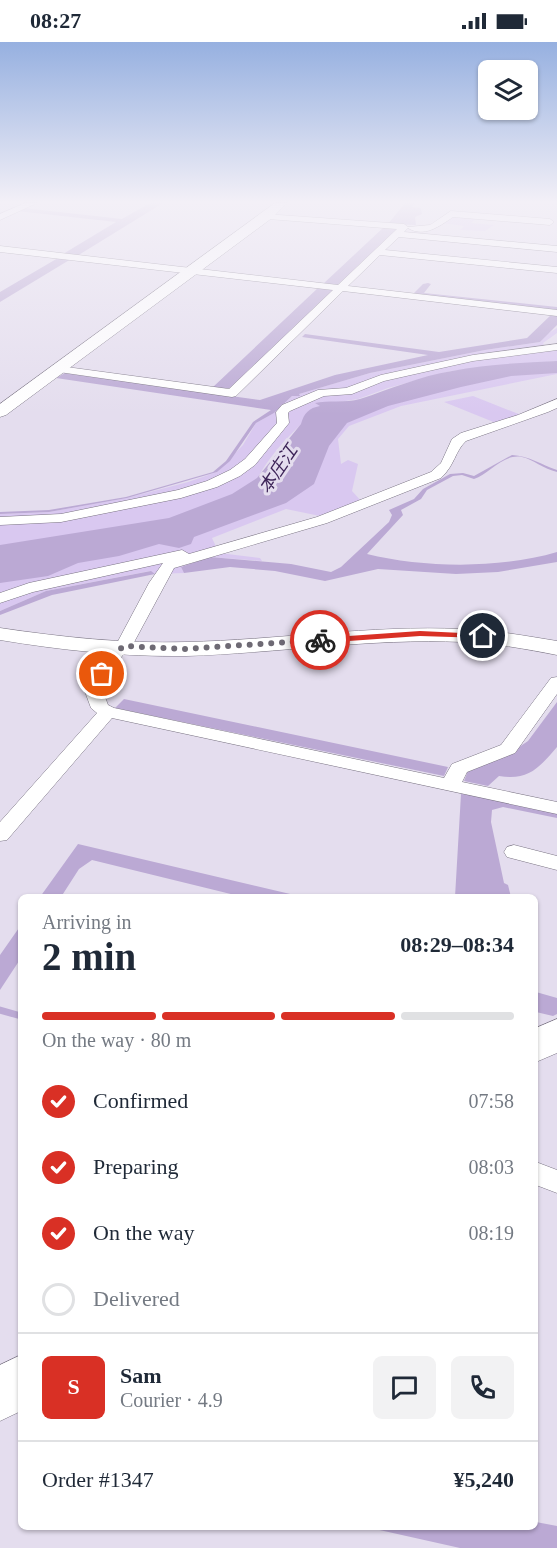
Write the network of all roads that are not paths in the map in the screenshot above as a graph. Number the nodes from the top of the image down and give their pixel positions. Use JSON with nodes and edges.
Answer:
{"nodes":[{"id":1,"x":191,"y":273,"type":"edge"},
{"id":2,"x":214,"y":273,"type":"edge"},
{"id":3,"x":356,"y":273,"type":"edge"},
{"id":4,"x":340,"y":288,"type":"junction"},
{"id":5,"x":557,"y":313,"type":"edge"},
{"id":6,"x":557,"y":347,"type":"edge"},
{"id":7,"x":59,"y":369,"type":"junction"},
{"id":8,"x":554,"y":408,"type":"edge"},
{"id":9,"x":0,"y":412,"type":"edge"},
{"id":10,"x":0,"y":521,"type":"edge"},
{"id":11,"x":264,"y":537,"type":"junction"},
{"id":12,"x":0,"y":598,"type":"edge"},
{"id":13,"x":0,"y":634,"type":"edge"},
{"id":14,"x":124,"y":646,"type":"junction"},
{"id":15,"x":557,"y":648,"type":"edge"},
{"id":16,"x":557,"y":682,"type":"edge"},
{"id":17,"x":108,"y":712,"type":"junction"},
{"id":18,"x":451,"y":784,"type":"junction"},
{"id":19,"x":557,"y":808,"type":"edge"},
{"id":20,"x":0,"y":835,"type":"edge"},
{"id":21,"x":514,"y":852,"type":"dead end"},
{"id":22,"x":557,"y":863,"type":"edge"},
{"id":23,"x":557,"y":1034,"type":"edge"},
{"id":24,"x":538,"y":1046,"type":"edge"},
{"id":25,"x":538,"y":1174,"type":"edge"},
{"id":26,"x":557,"y":1182,"type":"edge"},
{"id":27,"x":18,"y":1382,"type":"edge"},
{"id":28,"x":0,"y":1397,"type":"edge"}],
"edges":[{"from":1,"to":7,"type":"street"},
{"from":2,"to":4,"type":"street"},
{"from":3,"to":4,"type":"street"},
{"from":4,"to":5,"type":"street"},
{"from":4,"to":7,"type":"street"},
{"from":6,"to":10,"type":"street"},
{"from":7,"to":9,"type":"street"},
{"from":8,"to":11,"type":"street"},
{"from":11,"to":12,"type":"street"},
{"from":11,"to":14,"type":"street"},
{"from":13,"to":14,"type":"street"},
{"from":14,"to":15,"type":"street"},
{"from":14,"to":17,"type":"street"},
{"from":16,"to":18,"type":"street"},
{"from":17,"to":18,"type":"street"},
{"from":17,"to":20,"type":"street"},
{"from":18,"to":19,"type":"street"},
{"from":21,"to":22,"type":"street"},
{"from":23,"to":24,"type":"main road"},
{"from":25,"to":26,"type":"street"},
{"from":27,"to":28,"type":"main road"}]}
